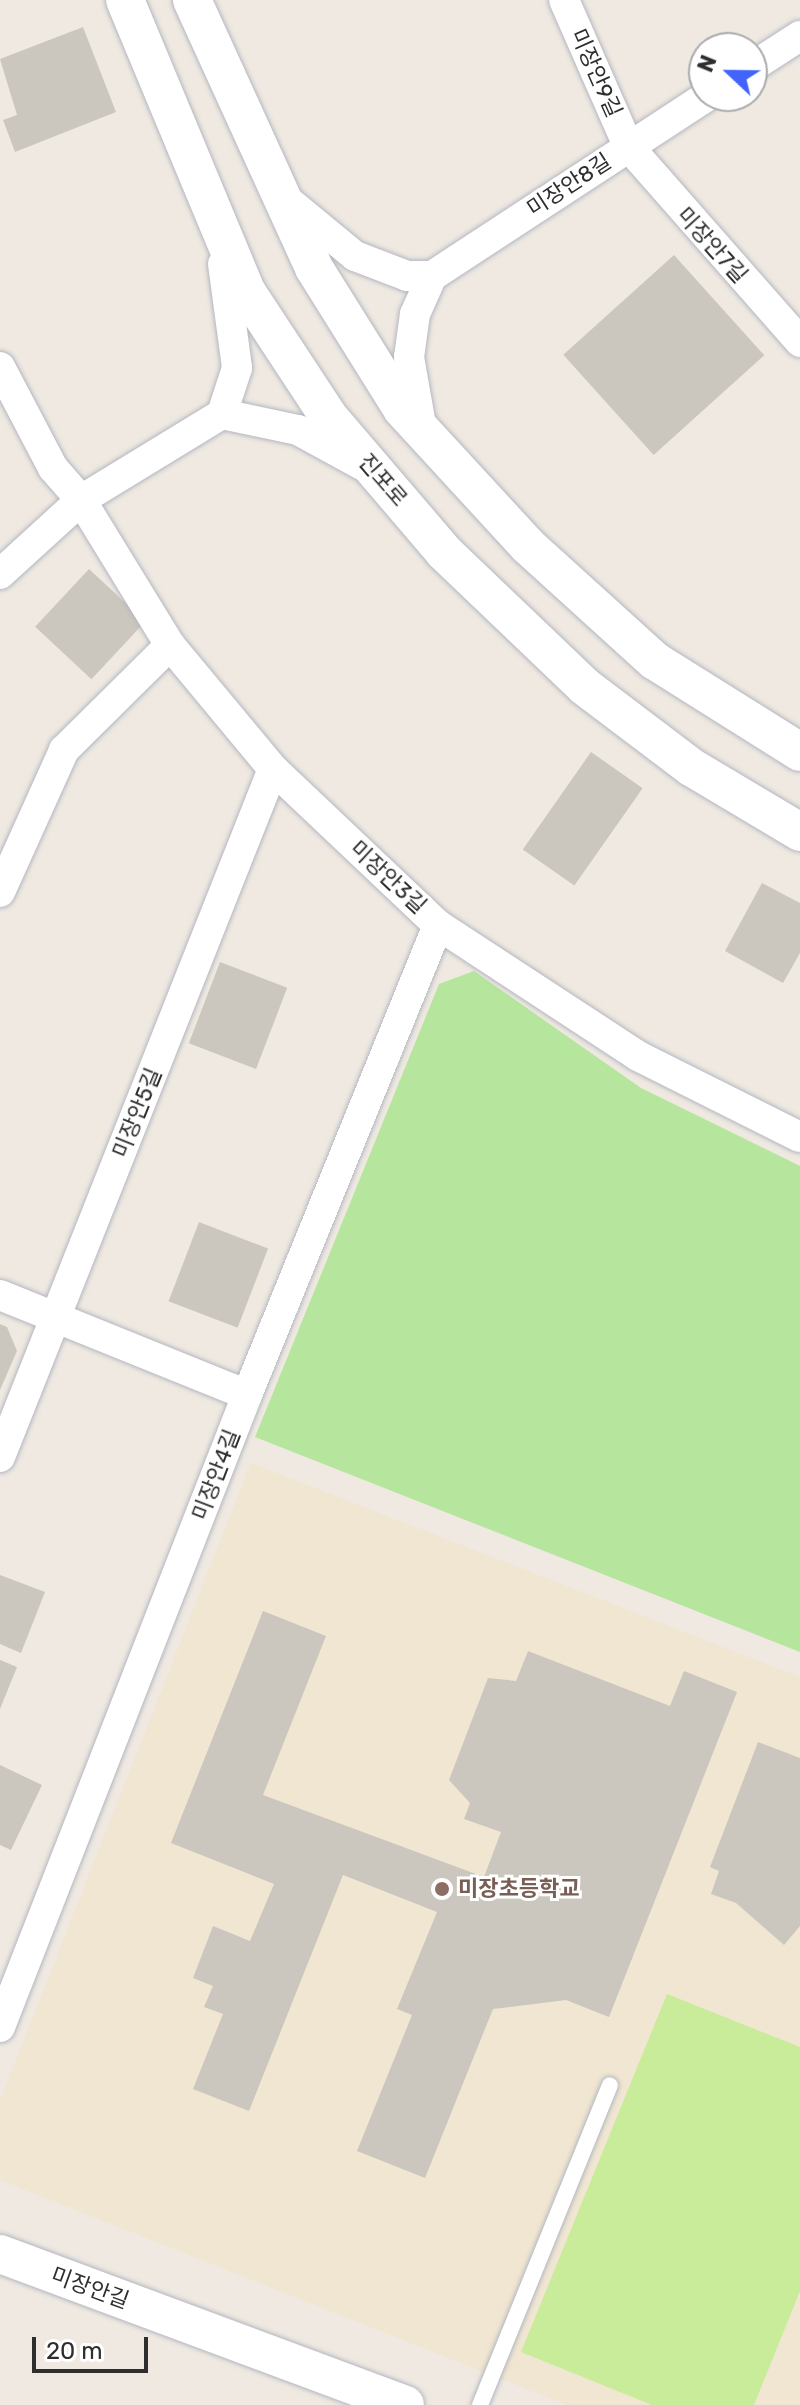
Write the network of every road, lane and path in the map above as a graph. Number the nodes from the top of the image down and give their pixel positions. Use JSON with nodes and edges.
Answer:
{"nodes":[{"id":1,"x":125,"y":0,"type":"edge"},
{"id":2,"x":192,"y":0,"type":"edge"},
{"id":3,"x":564,"y":0,"type":"edge"},
{"id":4,"x":800,"y":36,"type":"edge"},
{"id":5,"x":768,"y":57,"type":"edge"},
{"id":6,"x":688,"y":108,"type":"edge"},
{"id":7,"x":628,"y":146,"type":"junction"},
{"id":8,"x":274,"y":185,"type":"junction"},
{"id":9,"x":215,"y":219,"type":"junction"},
{"id":10,"x":432,"y":276,"type":"junction"},
{"id":11,"x":800,"y":342,"type":"edge"},
{"id":12,"x":0,"y":367,"type":"edge"},
{"id":13,"x":222,"y":414,"type":"junction"},
{"id":14,"x":422,"y":431,"type":"junction"},
{"id":15,"x":377,"y":474,"type":"junction"},
{"id":16,"x":81,"y":500,"type":"junction"},
{"id":17,"x":0,"y":571,"type":"edge"},
{"id":18,"x":170,"y":645,"type":"junction"},
{"id":19,"x":800,"y":752,"type":"edge"},
{"id":20,"x":273,"y":769,"type":"junction"},
{"id":21,"x":800,"y":832,"type":"edge"},
{"id":22,"x":0,"y":892,"type":"edge"},
{"id":23,"x":438,"y":925,"type":"junction"},
{"id":24,"x":800,"y":1137,"type":"edge"},
{"id":25,"x":0,"y":1295,"type":"edge"},
{"id":26,"x":55,"y":1319,"type":"junction"},
{"id":27,"x":247,"y":1395,"type":"junction"},
{"id":28,"x":0,"y":1457,"type":"edge"},
{"id":29,"x":0,"y":2027,"type":"edge"},
{"id":30,"x":610,"y":2085,"type":"dead end"},
{"id":31,"x":0,"y":2254,"type":"edge"},
{"id":32,"x":405,"y":2405,"type":"edge"},
{"id":33,"x":480,"y":2405,"type":"edge"}],
"edges":[{"from":1,"to":9,"type":"street","name":"진포로"},
{"from":2,"to":8,"type":"street"},
{"from":3,"to":7,"type":"street","name":"미장안9길"},
{"from":4,"to":5,"type":"street"},
{"from":6,"to":7,"type":"street","name":"미장안8길"},
{"from":7,"to":10,"type":"street","name":"미장안8길"},
{"from":7,"to":11,"type":"street","name":"미장안7길"},
{"from":8,"to":10,"type":"street"},
{"from":8,"to":14,"type":"street"},
{"from":9,"to":13,"type":"street"},
{"from":9,"to":15,"type":"street","name":"진포로"},
{"from":10,"to":14,"type":"street"},
{"from":12,"to":16,"type":"street","name":"미장안3길"},
{"from":13,"to":15,"type":"street"},
{"from":13,"to":16,"type":"street"},
{"from":14,"to":19,"type":"street"},
{"from":15,"to":21,"type":"street","name":"진포로"},
{"from":16,"to":17,"type":"street"},
{"from":16,"to":18,"type":"street","name":"미장안3길"},
{"from":18,"to":20,"type":"street","name":"미장안3길"},
{"from":18,"to":22,"type":"street"},
{"from":20,"to":23,"type":"street","name":"미장안3길"},
{"from":20,"to":26,"type":"street","name":"미장안5길"},
{"from":23,"to":24,"type":"street","name":"미장안3길"},
{"from":23,"to":27,"type":"street","name":"미장안4길"},
{"from":25,"to":26,"type":"street"},
{"from":26,"to":27,"type":"street"},
{"from":26,"to":28,"type":"street","name":"미장안5길"},
{"from":27,"to":29,"type":"street","name":"미장안4길"},
{"from":30,"to":33,"type":"lane"},
{"from":31,"to":32,"type":"street","name":"미장안길"}]}
